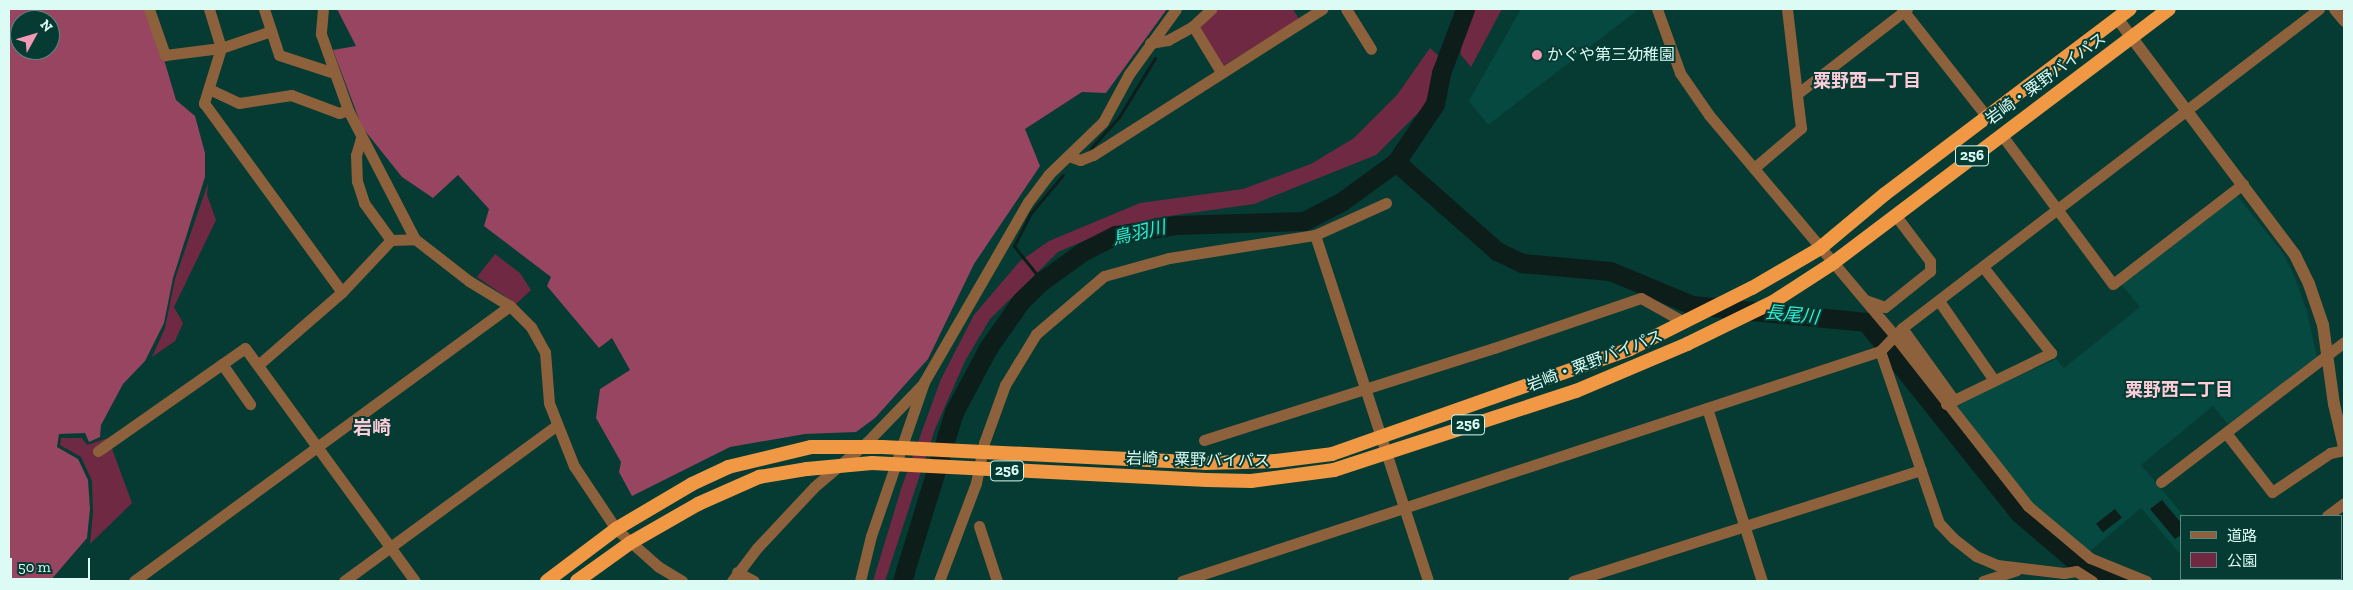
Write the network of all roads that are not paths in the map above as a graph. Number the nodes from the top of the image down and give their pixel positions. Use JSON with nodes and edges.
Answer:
{"nodes":[{"id":1,"x":149,"y":9,"type":"edge"},
{"id":2,"x":209,"y":9,"type":"edge"},
{"id":3,"x":264,"y":9,"type":"edge"},
{"id":4,"x":323,"y":9,"type":"edge"},
{"id":5,"x":1176,"y":9,"type":"edge"},
{"id":6,"x":1211,"y":9,"type":"edge"},
{"id":7,"x":1322,"y":9,"type":"edge"},
{"id":8,"x":1346,"y":9,"type":"edge"},
{"id":9,"x":1657,"y":9,"type":"edge"},
{"id":10,"x":1787,"y":9,"type":"edge"},
{"id":11,"x":2130,"y":9,"type":"edge"},
{"id":12,"x":2169,"y":9,"type":"edge"},
{"id":13,"x":2319,"y":9,"type":"edge"},
{"id":14,"x":2334,"y":9,"type":"edge"},
{"id":15,"x":1904,"y":10,"type":"edge"},
{"id":16,"x":2115,"y":13,"type":"edge"},
{"id":17,"x":2344,"y":21,"type":"edge"},
{"id":18,"x":1193,"y":26,"type":"junction"},
{"id":19,"x":271,"y":31,"type":"junction"},
{"id":20,"x":2132,"y":38,"type":"junction"},
{"id":21,"x":1150,"y":43,"type":"junction"},
{"id":22,"x":222,"y":48,"type":"junction"},
{"id":23,"x":1371,"y":49,"type":"dead end"},
{"id":24,"x":1221,"y":72,"type":"junction"},
{"id":25,"x":334,"y":73,"type":"junction"},
{"id":26,"x":209,"y":89,"type":"junction"},
{"id":27,"x":1797,"y":94,"type":"junction"},
{"id":28,"x":348,"y":110,"type":"junction"},
{"id":29,"x":2187,"y":111,"type":"junction"},
{"id":30,"x":1987,"y":116,"type":"junction"},
{"id":31,"x":2001,"y":134,"type":"junction"},
{"id":32,"x":361,"y":138,"type":"junction"},
{"id":33,"x":1069,"y":156,"type":"junction"},
{"id":34,"x":1754,"y":168,"type":"junction"},
{"id":35,"x":2243,"y":184,"type":"junction"},
{"id":36,"x":1386,"y":203,"type":"dead end"},
{"id":37,"x":2058,"y":210,"type":"junction"},
{"id":38,"x":1896,"y":216,"type":"junction"},
{"id":39,"x":1315,"y":235,"type":"junction"},
{"id":40,"x":415,"y":239,"type":"junction"},
{"id":41,"x":391,"y":240,"type":"junction"},
{"id":42,"x":1819,"y":249,"type":"junction"},
{"id":43,"x":1833,"y":263,"type":"junction"},
{"id":44,"x":1983,"y":267,"type":"junction"},
{"id":45,"x":342,"y":292,"type":"junction"},
{"id":46,"x":1865,"y":300,"type":"junction"},
{"id":47,"x":1939,"y":301,"type":"junction"},
{"id":48,"x":510,"y":306,"type":"junction"},
{"id":49,"x":1684,"y":322,"type":"junction"},
{"id":50,"x":1898,"y":332,"type":"junction"},
{"id":51,"x":2344,"y":342,"type":"edge"},
{"id":52,"x":1880,"y":351,"type":"junction"},
{"id":53,"x":2328,"y":354,"type":"junction"},
{"id":54,"x":222,"y":364,"type":"junction"},
{"id":55,"x":258,"y":365,"type":"junction"},
{"id":56,"x":1994,"y":380,"type":"junction"},
{"id":57,"x":924,"y":382,"type":"junction"},
{"id":58,"x":1366,"y":389,"type":"junction"},
{"id":59,"x":1950,"y":402,"type":"junction"},
{"id":60,"x":250,"y":404,"type":"dead end"},
{"id":61,"x":1707,"y":408,"type":"junction"},
{"id":62,"x":556,"y":426,"type":"junction"},
{"id":63,"x":2226,"y":433,"type":"junction"},
{"id":64,"x":1204,"y":440,"type":"dead end"},
{"id":65,"x":1383,"y":445,"type":"junction"},
{"id":66,"x":318,"y":447,"type":"junction"},
{"id":67,"x":2344,"y":448,"type":"edge"},
{"id":68,"x":98,"y":451,"type":"dead end"},
{"id":69,"x":1921,"y":470,"type":"junction"},
{"id":70,"x":2161,"y":482,"type":"dead end"},
{"id":71,"x":2344,"y":503,"type":"edge"},
{"id":72,"x":1403,"y":506,"type":"junction"},
{"id":73,"x":2328,"y":515,"type":"edge"},
{"id":74,"x":980,"y":526,"type":"dead end"},
{"id":75,"x":1744,"y":526,"type":"junction"},
{"id":76,"x":616,"y":529,"type":"junction"},
{"id":77,"x":630,"y":543,"type":"junction"},
{"id":78,"x":390,"y":547,"type":"junction"},
{"id":79,"x":2083,"y":565,"type":"junction"},
{"id":80,"x":2018,"y":570,"type":"junction"},
{"id":81,"x":735,"y":576,"type":"edge"},
{"id":82,"x":2117,"y":576,"type":"edge"},
{"id":83,"x":134,"y":581,"type":"edge"},
{"id":84,"x":344,"y":581,"type":"edge"},
{"id":85,"x":415,"y":581,"type":"edge"},
{"id":86,"x":547,"y":581,"type":"edge"},
{"id":87,"x":577,"y":581,"type":"edge"},
{"id":88,"x":682,"y":581,"type":"edge"},
{"id":89,"x":754,"y":581,"type":"edge"},
{"id":90,"x":860,"y":581,"type":"edge"},
{"id":91,"x":939,"y":581,"type":"edge"},
{"id":92,"x":997,"y":581,"type":"edge"},
{"id":93,"x":1185,"y":581,"type":"edge"},
{"id":94,"x":1428,"y":581,"type":"edge"},
{"id":95,"x":1573,"y":581,"type":"edge"},
{"id":96,"x":1762,"y":581,"type":"edge"},
{"id":97,"x":1983,"y":581,"type":"edge"},
{"id":98,"x":2092,"y":581,"type":"edge"},
{"id":99,"x":2146,"y":581,"type":"edge"}],
"edges":[{"from":1,"to":22,"type":"street"},
{"from":2,"to":22,"type":"street"},
{"from":3,"to":19,"type":"street"},
{"from":4,"to":25,"type":"street"},
{"from":5,"to":21,"type":"street"},
{"from":6,"to":18,"type":"street"},
{"from":7,"to":24,"type":"street"},
{"from":8,"to":23,"type":"street"},
{"from":9,"to":34,"type":"street"},
{"from":10,"to":27,"type":"street"},
{"from":11,"to":16,"type":"highway","name":"岩崎・粟野バイパス","number":"256"},
{"from":12,"to":20,"type":"highway","name":"岩崎・粟野バイパス","number":"256"},
{"from":13,"to":29,"type":"street"},
{"from":14,"to":17,"type":"street"},
{"from":15,"to":27,"type":"street"},
{"from":15,"to":30,"type":"street"},
{"from":16,"to":20,"type":"street"},
{"from":16,"to":30,"type":"highway","name":"岩崎・粟野バイパス","number":"256"},
{"from":18,"to":21,"type":"street"},
{"from":18,"to":24,"type":"street"},
{"from":19,"to":22,"type":"street"},
{"from":19,"to":25,"type":"street"},
{"from":20,"to":29,"type":"street"},
{"from":20,"to":31,"type":"highway","name":"岩崎・粟野バイパス","number":"256"},
{"from":21,"to":33,"type":"street"},
{"from":22,"to":26,"type":"street"},
{"from":24,"to":33,"type":"street"},
{"from":25,"to":28,"type":"street"},
{"from":26,"to":28,"type":"street"},
{"from":26,"to":45,"type":"street"},
{"from":27,"to":34,"type":"street"},
{"from":28,"to":32,"type":"street"},
{"from":29,"to":35,"type":"street"},
{"from":29,"to":37,"type":"street"},
{"from":30,"to":42,"type":"highway","name":"岩崎・粟野バイパス","number":"256"},
{"from":31,"to":37,"type":"street"},
{"from":31,"to":38,"type":"highway","name":"岩崎・粟野バイパス","number":"256"},
{"from":32,"to":40,"type":"street"},
{"from":32,"to":41,"type":"street"},
{"from":33,"to":57,"type":"street"},
{"from":34,"to":42,"type":"street"},
{"from":35,"to":37,"type":"street"},
{"from":35,"to":53,"type":"street"},
{"from":36,"to":39,"type":"street"},
{"from":37,"to":44,"type":"street"},
{"from":38,"to":43,"type":"highway","name":"岩崎・粟野バイパス","number":"256"},
{"from":38,"to":46,"type":"street"},
{"from":39,"to":58,"type":"street"},
{"from":39,"to":91,"type":"street"},
{"from":40,"to":41,"type":"street"},
{"from":40,"to":48,"type":"street"},
{"from":41,"to":45,"type":"street"},
{"from":42,"to":43,"type":"street"},
{"from":42,"to":49,"type":"highway","name":"岩崎・粟野バイパス","number":"256"},
{"from":43,"to":46,"type":"street"},
{"from":43,"to":65,"type":"highway","name":"岩崎・粟野バイパス","number":"256"},
{"from":44,"to":47,"type":"street"},
{"from":44,"to":56,"type":"street"},
{"from":45,"to":55,"type":"street"},
{"from":46,"to":50,"type":"street"},
{"from":47,"to":50,"type":"street"},
{"from":47,"to":56,"type":"street"},
{"from":48,"to":62,"type":"street"},
{"from":48,"to":66,"type":"street"},
{"from":49,"to":58,"type":"street"},
{"from":49,"to":65,"type":"highway","name":"岩崎・粟野バイパス","number":"256"},
{"from":50,"to":52,"type":"street"},
{"from":50,"to":59,"type":"street"},
{"from":51,"to":53,"type":"street"},
{"from":52,"to":61,"type":"street"},
{"from":52,"to":69,"type":"street"},
{"from":53,"to":63,"type":"street"},
{"from":53,"to":67,"type":"street"},
{"from":54,"to":55,"type":"street"},
{"from":54,"to":60,"type":"street"},
{"from":54,"to":68,"type":"street"},
{"from":55,"to":66,"type":"street"},
{"from":56,"to":59,"type":"street"},
{"from":57,"to":81,"type":"street"},
{"from":57,"to":90,"type":"street"},
{"from":58,"to":64,"type":"street"},
{"from":58,"to":65,"type":"street"},
{"from":59,"to":79,"type":"street"},
{"from":61,"to":72,"type":"street"},
{"from":61,"to":75,"type":"street"},
{"from":62,"to":76,"type":"street"},
{"from":62,"to":78,"type":"street"},
{"from":63,"to":67,"type":"street"},
{"from":63,"to":70,"type":"street"},
{"from":65,"to":72,"type":"street"},
{"from":65,"to":76,"type":"highway","name":"岩崎・粟野バイパス","number":"256","bridge":true},
{"from":65,"to":77,"type":"highway","name":"岩崎・粟野バイパス","number":"256","bridge":true},
{"from":66,"to":78,"type":"street"},
{"from":66,"to":83,"type":"street"},
{"from":69,"to":75,"type":"street"},
{"from":69,"to":80,"type":"street"},
{"from":71,"to":73,"type":"street"},
{"from":72,"to":93,"type":"street"},
{"from":72,"to":94,"type":"street"},
{"from":74,"to":92,"type":"street"},
{"from":75,"to":95,"type":"street"},
{"from":75,"to":96,"type":"street"},
{"from":76,"to":77,"type":"street"},
{"from":76,"to":86,"type":"highway","name":"岩崎・粟野バイパス","number":"256"},
{"from":77,"to":87,"type":"highway","name":"岩崎・粟野バイパス","number":"256"},
{"from":77,"to":88,"type":"street"},
{"from":78,"to":84,"type":"street"},
{"from":78,"to":85,"type":"street"},
{"from":79,"to":80,"type":"street"},
{"from":79,"to":82,"type":"street"},
{"from":79,"to":98,"type":"street"},
{"from":80,"to":97,"type":"street"},
{"from":81,"to":89,"type":"street"},
{"from":82,"to":99,"type":"street"}]}
